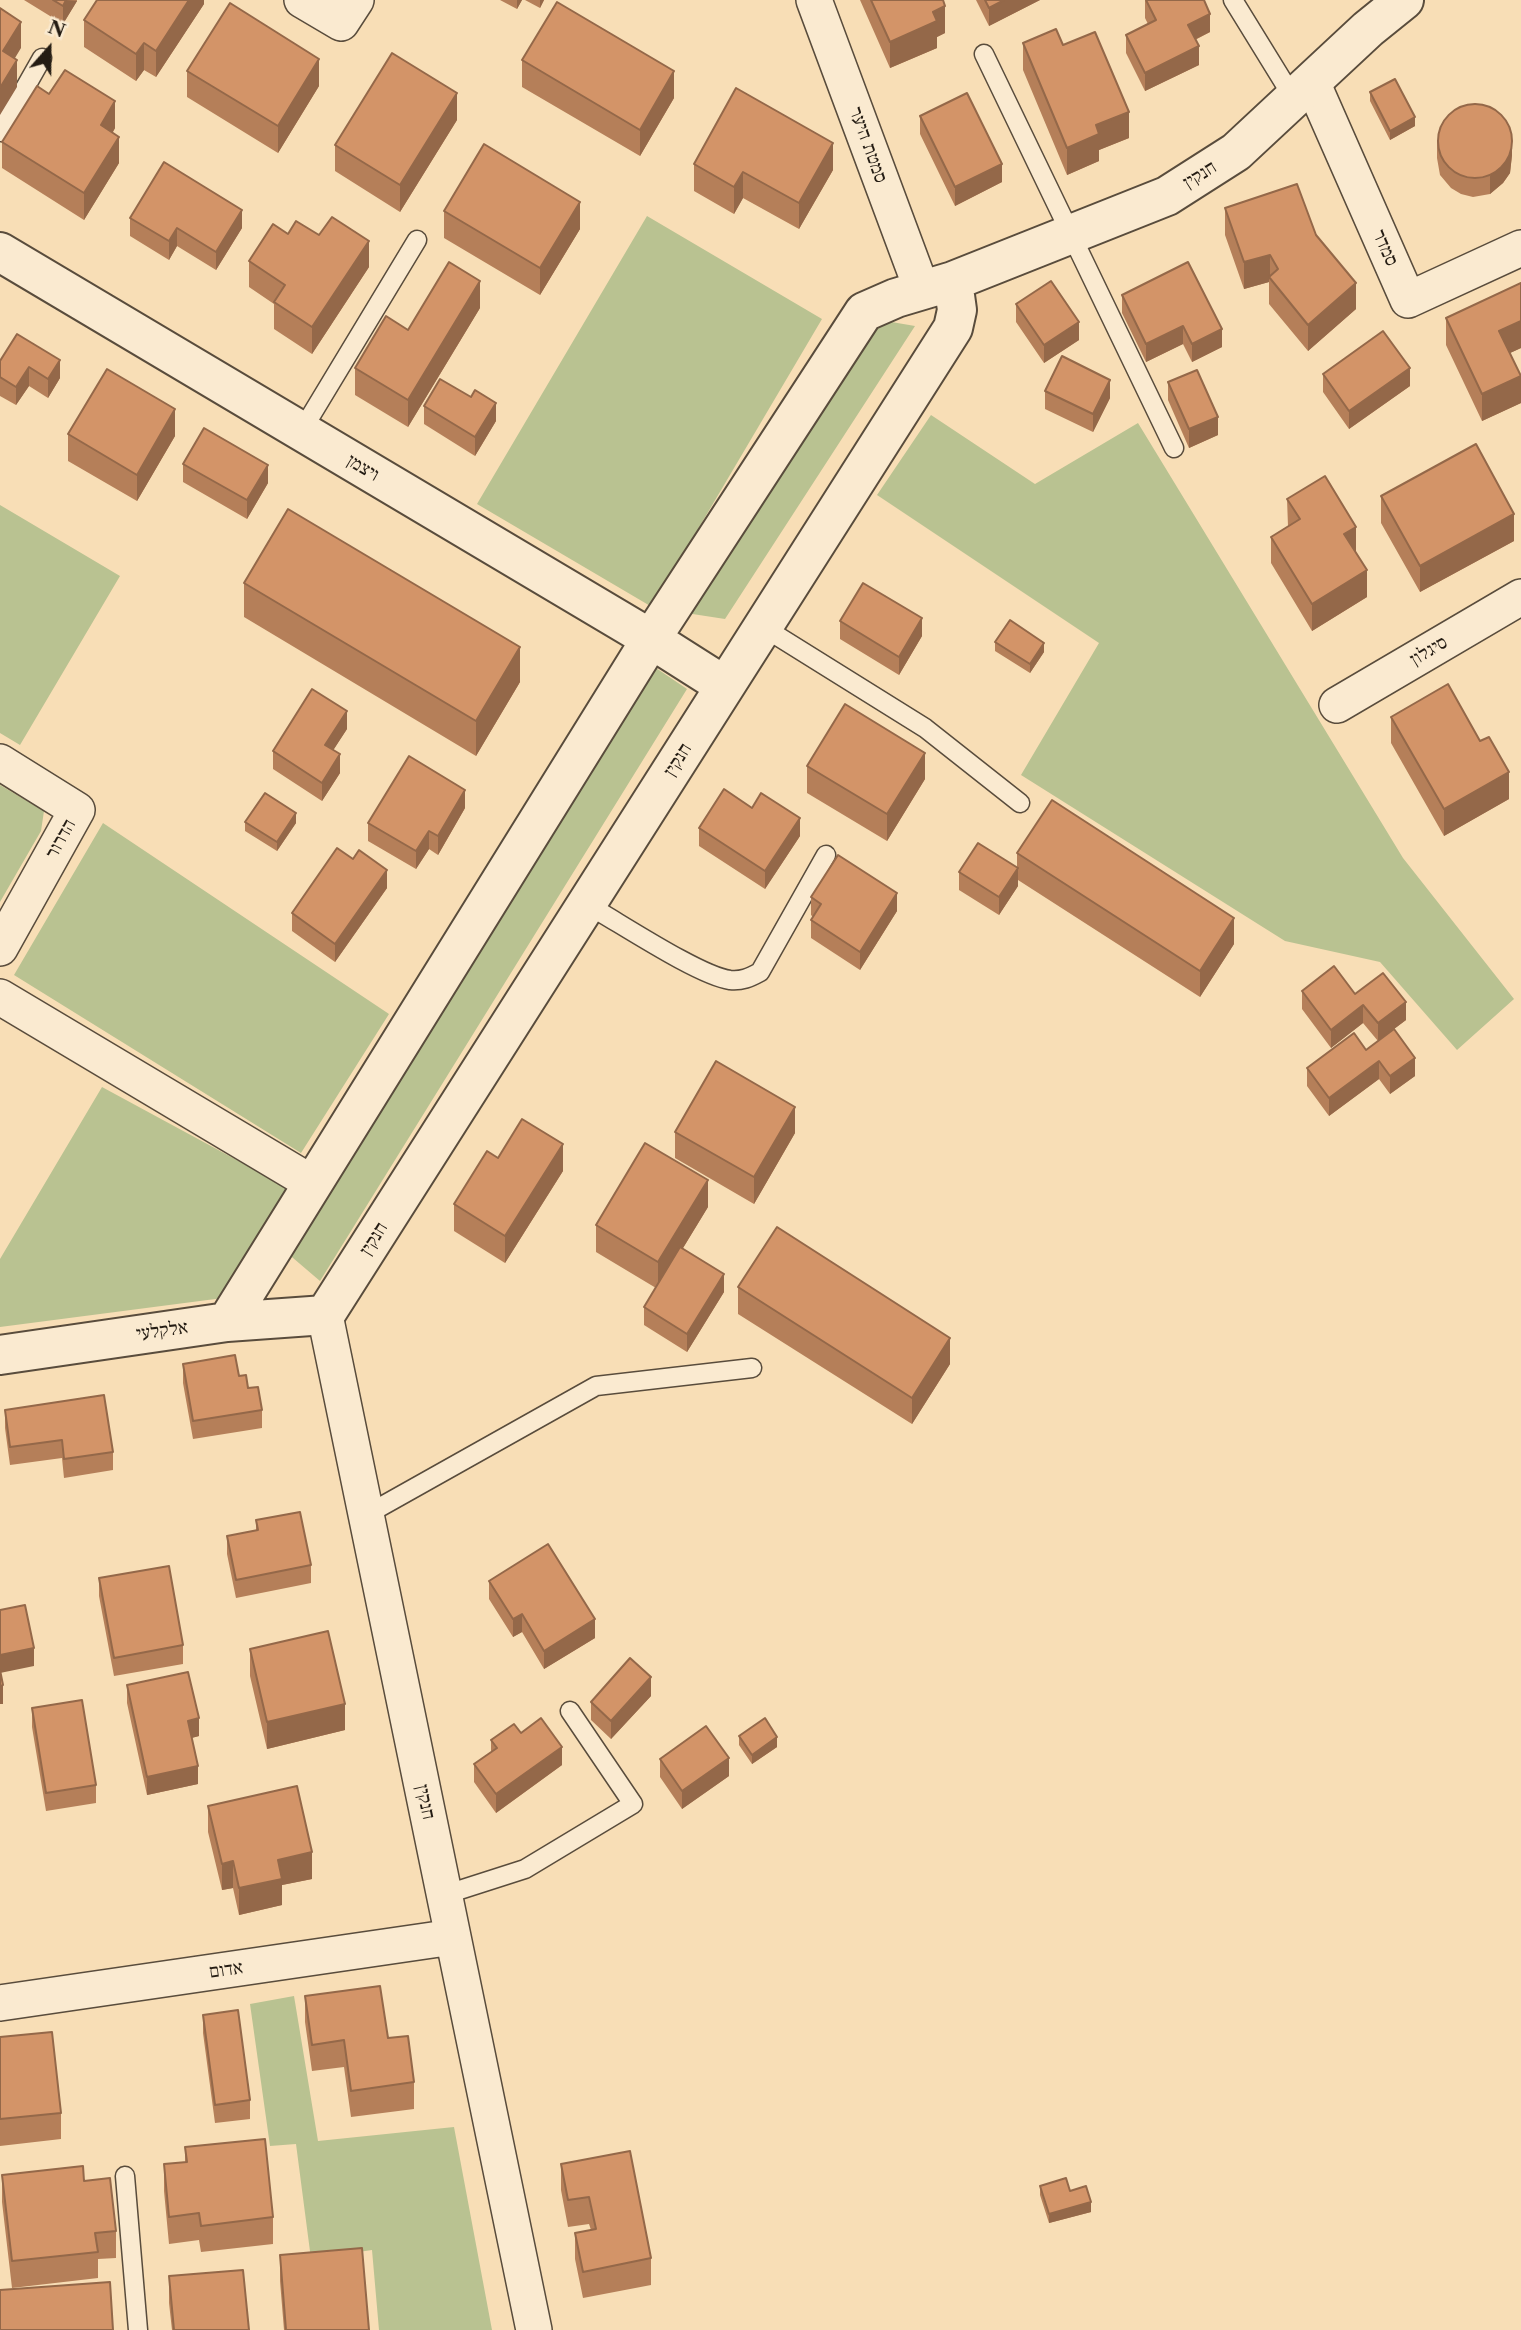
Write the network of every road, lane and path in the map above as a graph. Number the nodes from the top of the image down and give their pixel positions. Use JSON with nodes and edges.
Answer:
{"nodes":[{"id":1,"x":302,"y":0,"type":"edge"},
{"id":2,"x":356,"y":0,"type":"edge"},
{"id":3,"x":814,"y":0,"type":"edge"},
{"id":4,"x":1233,"y":0,"type":"edge"},
{"id":5,"x":1404,"y":0,"type":"edge"},
{"id":6,"x":984,"y":54,"type":"dead end"},
{"id":7,"x":42,"y":58,"type":"dead end"},
{"id":8,"x":1303,"y":91,"type":"junction"},
{"id":9,"x":0,"y":132,"type":"edge"},
{"id":10,"x":1071,"y":234,"type":"junction"},
{"id":11,"x":417,"y":240,"type":"dead end"},
{"id":12,"x":1521,"y":248,"type":"edge"},
{"id":13,"x":0,"y":251,"type":"edge"},
{"id":14,"x":937,"y":285,"type":"junction"},
{"id":15,"x":301,"y":432,"type":"junction"},
{"id":16,"x":1174,"y":448,"type":"dead end"},
{"id":17,"x":1521,"y":597,"type":"edge"},
{"id":18,"x":763,"y":627,"type":"junction"},
{"id":19,"x":651,"y":639,"type":"junction"},
{"id":20,"x":725,"y":686,"type":"junction"},
{"id":21,"x":1337,"y":705,"type":"dead end"},
{"id":22,"x":0,"y":762,"type":"edge"},
{"id":23,"x":1020,"y":803,"type":"dead end"},
{"id":24,"x":826,"y":855,"type":"dead end"},
{"id":25,"x":586,"y":904,"type":"junction"},
{"id":26,"x":0,"y":948,"type":"edge"},
{"id":27,"x":0,"y":997,"type":"edge"},
{"id":28,"x":312,"y":1183,"type":"junction"},
{"id":29,"x":325,"y":1315,"type":"junction"},
{"id":30,"x":227,"y":1322,"type":"junction"},
{"id":31,"x":0,"y":1355,"type":"edge"},
{"id":32,"x":752,"y":1368,"type":"dead end"},
{"id":33,"x":366,"y":1515,"type":"junction"},
{"id":34,"x":570,"y":1711,"type":"dead end"},
{"id":35,"x":444,"y":1895,"type":"junction"},
{"id":36,"x":453,"y":1937,"type":"junction"},
{"id":37,"x":0,"y":2003,"type":"edge"},
{"id":38,"x":125,"y":2176,"type":"dead end"},
{"id":39,"x":138,"y":2330,"type":"edge"},
{"id":40,"x":534,"y":2330,"type":"edge"}],
"edges":[{"from":1,"to":2,"type":"street"},
{"from":3,"to":14,"type":"street","name":"סמטת היער"},
{"from":4,"to":8,"type":"lane"},
{"from":5,"to":8,"type":"street","name":"חנקין"},
{"from":6,"to":10,"type":"lane"},
{"from":7,"to":9,"type":"lane"},
{"from":8,"to":10,"type":"street","name":"חנקין"},
{"from":8,"to":12,"type":"street","name":"סמדר"},
{"from":10,"to":14,"type":"street","name":"חנקין"},
{"from":10,"to":16,"type":"lane"},
{"from":11,"to":15,"type":"lane"},
{"from":13,"to":15,"type":"street","name":"ויצמן"},
{"from":14,"to":18,"type":"street","name":"חנקין"},
{"from":14,"to":19,"type":"street","name":"חנקין"},
{"from":15,"to":19,"type":"street","name":"ויצמן"},
{"from":17,"to":21,"type":"street","name":"סיגלון"},
{"from":18,"to":20,"type":"street","name":"חנקין"},
{"from":18,"to":23,"type":"lane"},
{"from":19,"to":20,"type":"street","name":"ויצמן"},
{"from":19,"to":28,"type":"street","name":"חנקין"},
{"from":20,"to":25,"type":"street","name":"חנקין"},
{"from":22,"to":26,"type":"street","name":"הדרור"},
{"from":24,"to":25,"type":"lane"},
{"from":25,"to":29,"type":"street","name":"חנקין"},
{"from":27,"to":28,"type":"street"},
{"from":28,"to":30,"type":"street","name":"חנקין"},
{"from":29,"to":30,"type":"street","name":"אלקלעי"},
{"from":29,"to":33,"type":"street","name":"חנקין"},
{"from":30,"to":31,"type":"street","name":"אלקלעי"},
{"from":32,"to":33,"type":"lane"},
{"from":33,"to":35,"type":"street","name":"חנקין"},
{"from":34,"to":35,"type":"lane"},
{"from":35,"to":36,"type":"street","name":"חנקין"},
{"from":36,"to":37,"type":"street","name":"אדום"},
{"from":36,"to":40,"type":"street","name":"חנקין"},
{"from":38,"to":39,"type":"lane"}]}
